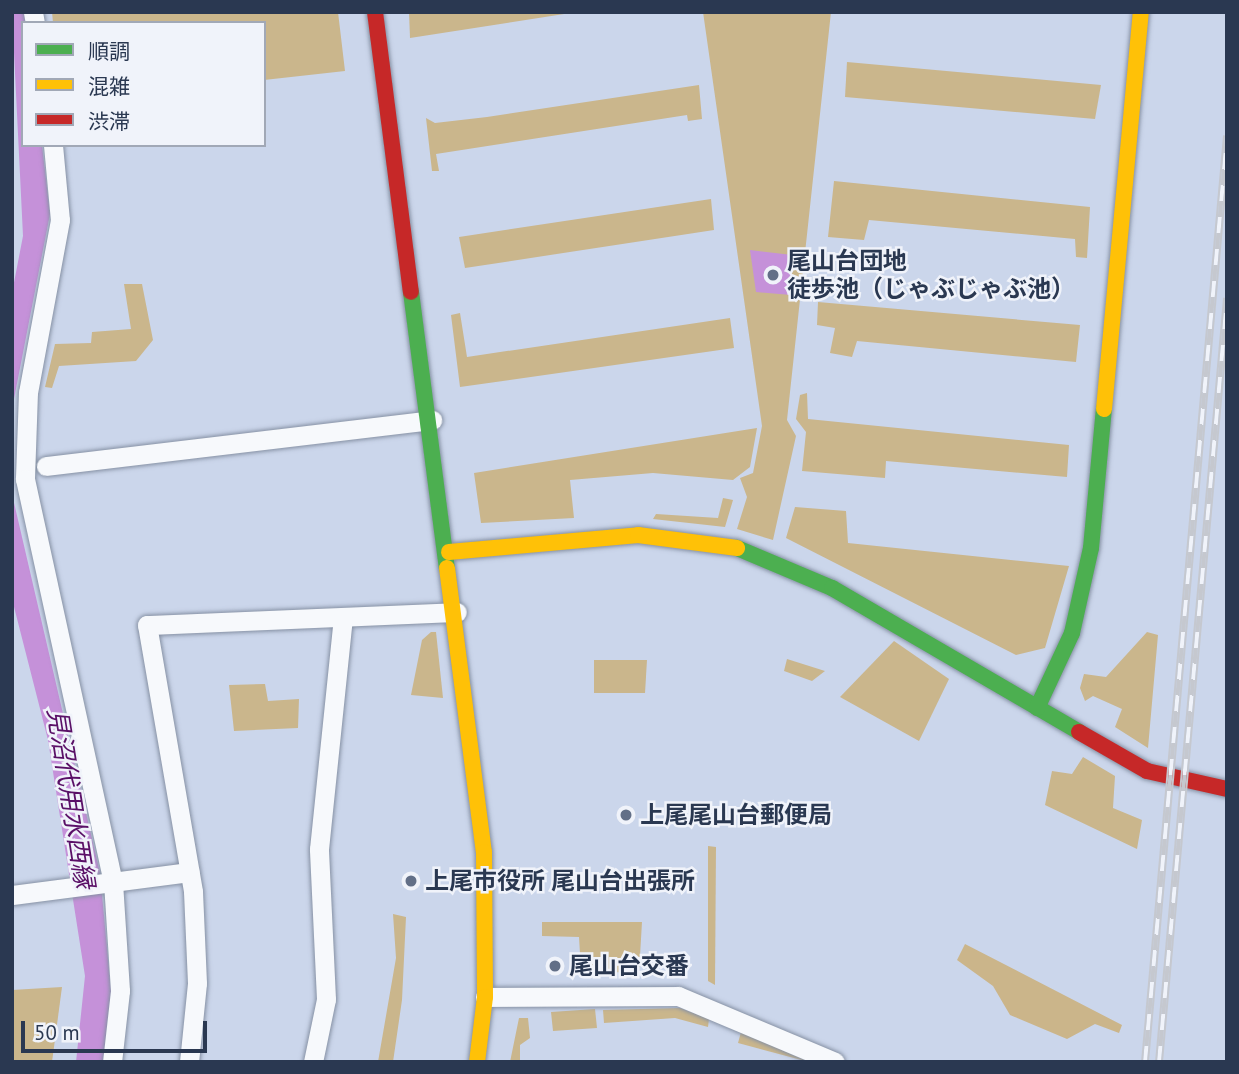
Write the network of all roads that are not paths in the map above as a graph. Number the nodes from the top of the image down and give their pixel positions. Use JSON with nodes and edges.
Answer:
{"nodes":[{"id":1,"x":374,"y":12,"type":"edge"},
{"id":2,"x":1141,"y":12,"type":"edge"},
{"id":3,"x":52,"y":147,"type":"edge"},
{"id":4,"x":432,"y":420,"type":"junction"},
{"id":5,"x":34,"y":467,"type":"junction"},
{"id":6,"x":449,"y":552,"type":"junction"},
{"id":7,"x":457,"y":612,"type":"junction"},
{"id":8,"x":343,"y":617,"type":"junction"},
{"id":9,"x":1037,"y":708,"type":"junction"},
{"id":10,"x":1227,"y":789,"type":"edge"},
{"id":11,"x":190,"y":872,"type":"junction"},
{"id":12,"x":110,"y":883,"type":"junction"},
{"id":13,"x":12,"y":895,"type":"edge"},
{"id":14,"x":485,"y":997,"type":"junction"},
{"id":15,"x":112,"y":1062,"type":"edge"},
{"id":16,"x":189,"y":1062,"type":"edge"},
{"id":17,"x":313,"y":1062,"type":"edge"},
{"id":18,"x":477,"y":1062,"type":"edge"},
{"id":19,"x":835,"y":1062,"type":"edge"}],
"edges":[{"from":1,"to":4,"type":"street"},
{"from":2,"to":9,"type":"street"},
{"from":3,"to":5,"type":"street"},
{"from":4,"to":5,"type":"street"},
{"from":4,"to":6,"type":"street"},
{"from":5,"to":12,"type":"street"},
{"from":6,"to":7,"type":"street"},
{"from":6,"to":9,"type":"street"},
{"from":7,"to":8,"type":"street"},
{"from":7,"to":14,"type":"street"},
{"from":8,"to":11,"type":"street"},
{"from":8,"to":17,"type":"street"},
{"from":9,"to":10,"type":"street"},
{"from":11,"to":12,"type":"street"},
{"from":11,"to":16,"type":"street"},
{"from":12,"to":13,"type":"street"},
{"from":12,"to":15,"type":"street"},
{"from":14,"to":18,"type":"street"},
{"from":14,"to":19,"type":"street"}]}
